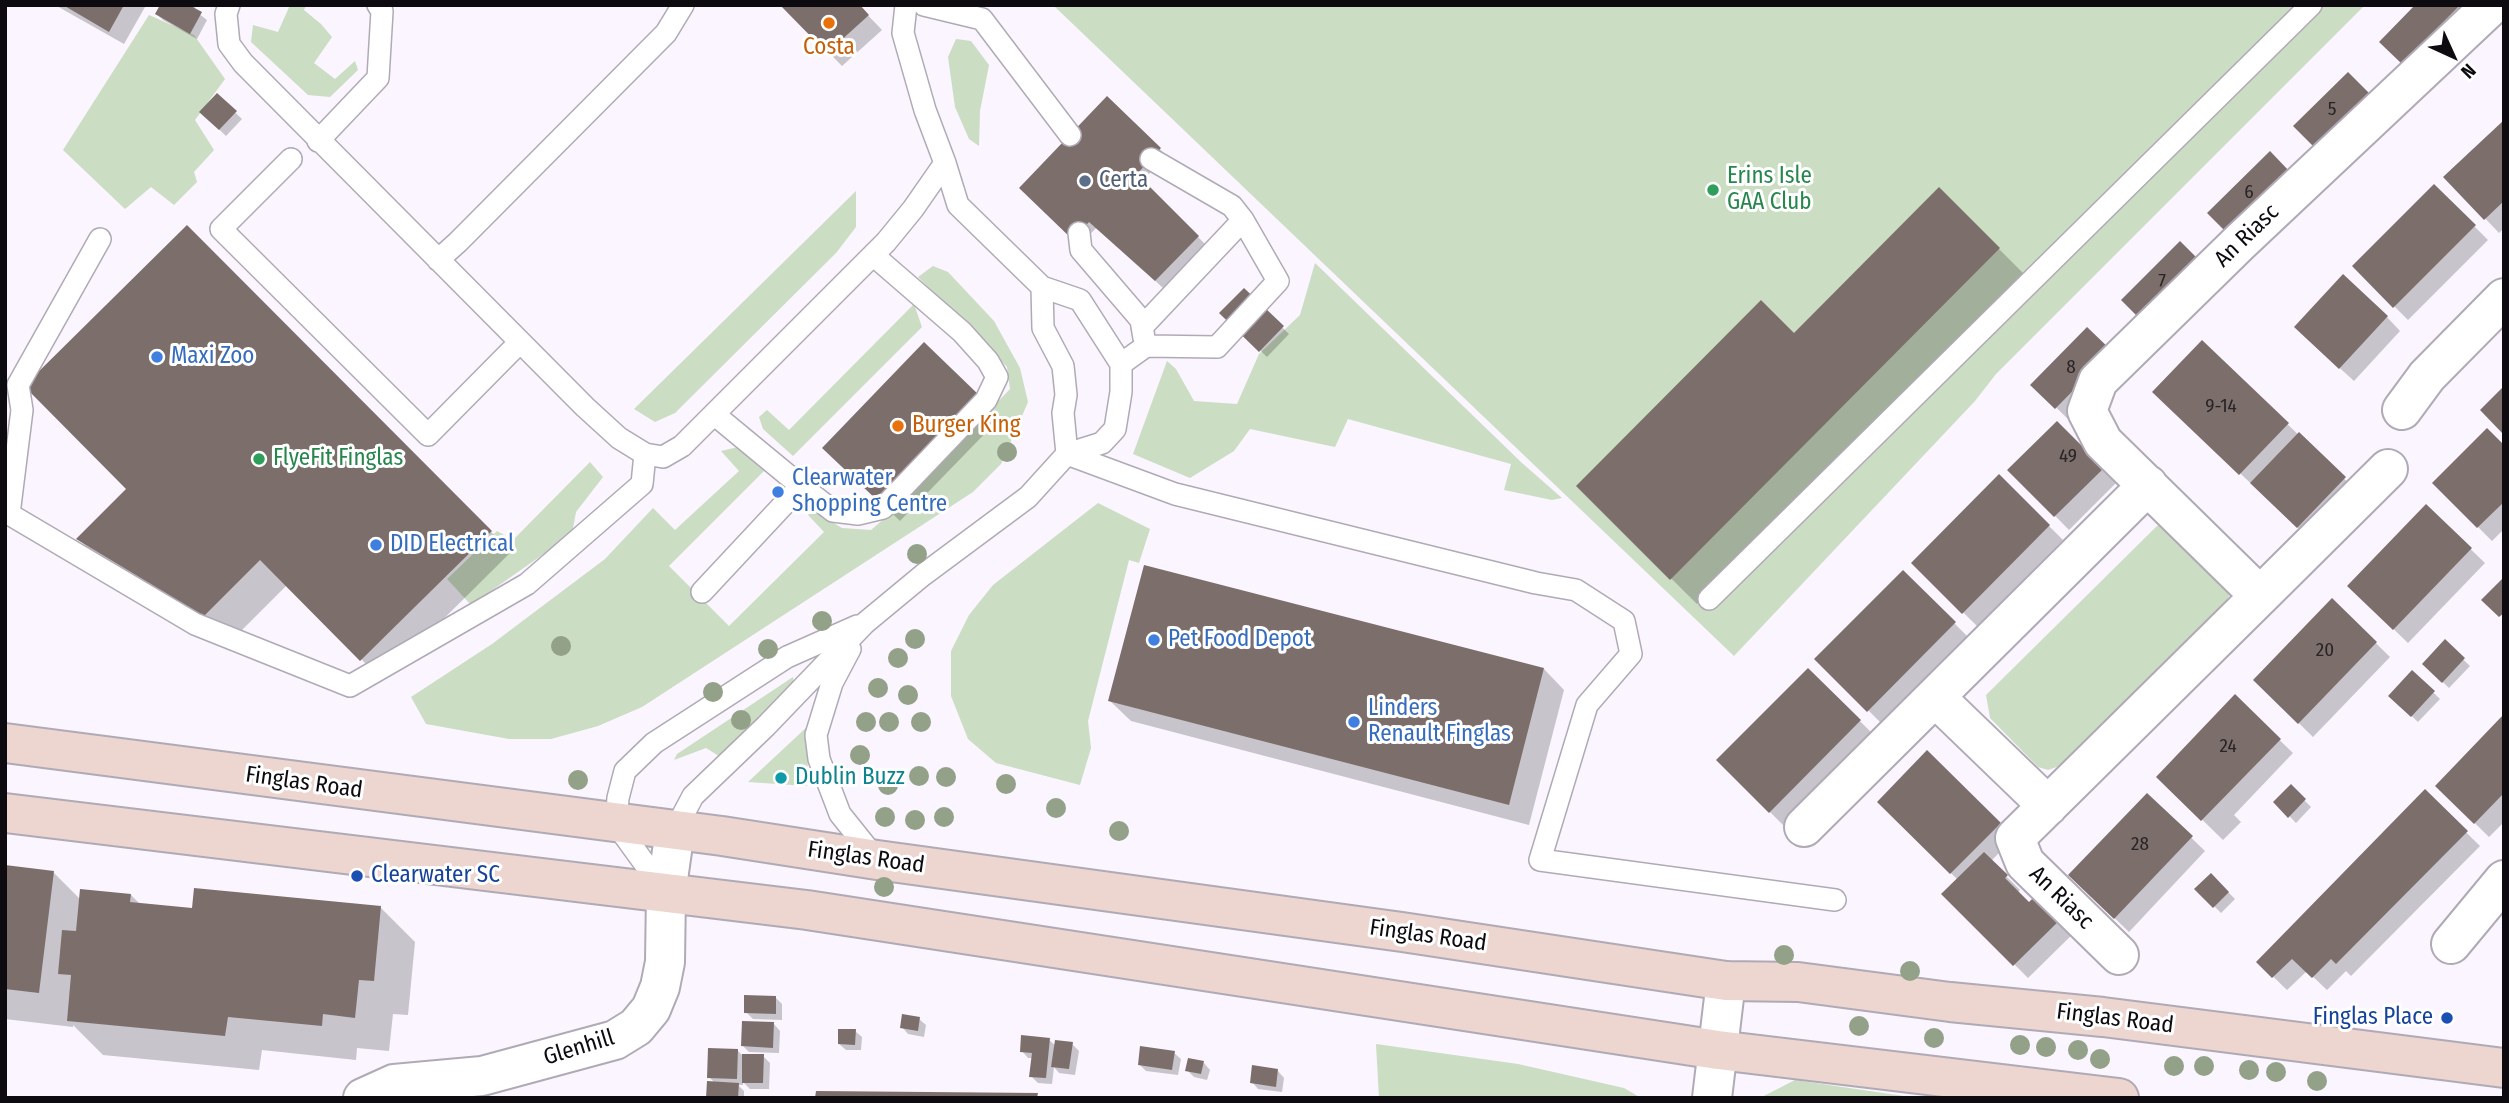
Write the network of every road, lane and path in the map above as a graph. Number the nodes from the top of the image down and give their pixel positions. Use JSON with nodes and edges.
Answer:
{"nodes":[{"id":1,"x":229,"y":5,"type":"edge"},
{"id":2,"x":378,"y":5,"type":"edge"},
{"id":3,"x":683,"y":5,"type":"edge"},
{"id":4,"x":906,"y":5,"type":"edge"},
{"id":5,"x":924,"y":5,"type":"edge"},
{"id":6,"x":2311,"y":5,"type":"edge"},
{"id":7,"x":2492,"y":5,"type":"edge"},
{"id":8,"x":1070,"y":135,"type":"dead end"},
{"id":9,"x":318,"y":141,"type":"junction"},
{"id":10,"x":291,"y":159,"type":"dead end"},
{"id":11,"x":1151,"y":159,"type":"dead end"},
{"id":12,"x":945,"y":163,"type":"junction"},
{"id":13,"x":1243,"y":220,"type":"junction"},
{"id":14,"x":1079,"y":233,"type":"dead end"},
{"id":15,"x":100,"y":239,"type":"dead end"},
{"id":16,"x":873,"y":255,"type":"junction"},
{"id":17,"x":438,"y":260,"type":"junction"},
{"id":18,"x":1042,"y":287,"type":"junction"},
{"id":19,"x":2504,"y":298,"type":"edge"},
{"id":20,"x":1144,"y":337,"type":"junction"},
{"id":21,"x":520,"y":342,"type":"junction"},
{"id":22,"x":1121,"y":364,"type":"junction"},
{"id":23,"x":2402,"y":410,"type":"dead end"},
{"id":24,"x":715,"y":415,"type":"junction"},
{"id":25,"x":645,"y":454,"type":"junction"},
{"id":26,"x":1067,"y":454,"type":"junction"},
{"id":27,"x":2388,"y":469,"type":"dead end"},
{"id":28,"x":2148,"y":485,"type":"junction"},
{"id":29,"x":801,"y":486,"type":"junction"},
{"id":30,"x":702,"y":592,"type":"dead end"},
{"id":31,"x":2260,"y":596,"type":"junction"},
{"id":32,"x":1709,"y":599,"type":"dead end"},
{"id":33,"x":865,"y":623,"type":"junction"},
{"id":34,"x":1936,"y":698,"type":"junction"},
{"id":35,"x":5,"y":743,"type":"edge"},
{"id":36,"x":2049,"y":806,"type":"junction"},
{"id":37,"x":5,"y":813,"type":"edge"},
{"id":38,"x":616,"y":824,"type":"junction"},
{"id":39,"x":1804,"y":827,"type":"dead end"},
{"id":40,"x":675,"y":830,"type":"junction"},
{"id":41,"x":877,"y":860,"type":"junction"},
{"id":42,"x":2504,"y":880,"type":"edge"},
{"id":43,"x":666,"y":893,"type":"junction"},
{"id":44,"x":1835,"y":900,"type":"dead end"},
{"id":45,"x":2451,"y":944,"type":"dead end"},
{"id":46,"x":2119,"y":955,"type":"dead end"},
{"id":47,"x":1726,"y":981,"type":"junction"},
{"id":48,"x":1718,"y":1050,"type":"junction"},
{"id":49,"x":2504,"y":1068,"type":"edge"},
{"id":50,"x":363,"y":1098,"type":"edge"},
{"id":51,"x":1712,"y":1098,"type":"edge"},
{"id":52,"x":2119,"y":1098,"type":"edge"}],
"edges":[{"from":1,"to":9,"type":"lane"},
{"from":2,"to":9,"type":"lane"},
{"from":3,"to":17,"type":"lane"},
{"from":4,"to":12,"type":"lane"},
{"from":5,"to":8,"type":"lane"},
{"from":6,"to":32,"type":"lane"},
{"from":7,"to":28,"type":"street","name":"An Riasc"},
{"from":9,"to":17,"type":"lane"},
{"from":10,"to":21,"type":"lane"},
{"from":11,"to":13,"type":"lane"},
{"from":12,"to":16,"type":"lane"},
{"from":12,"to":18,"type":"lane"},
{"from":13,"to":20,"type":"lane"},
{"from":13,"to":20,"type":"lane"},
{"from":14,"to":20,"type":"lane"},
{"from":15,"to":25,"type":"lane"},
{"from":16,"to":24,"type":"lane"},
{"from":16,"to":29,"type":"lane"},
{"from":17,"to":21,"type":"lane"},
{"from":18,"to":22,"type":"lane"},
{"from":18,"to":26,"type":"lane"},
{"from":19,"to":23,"type":"street"},
{"from":20,"to":22,"type":"lane"},
{"from":21,"to":25,"type":"lane"},
{"from":22,"to":26,"type":"lane"},
{"from":24,"to":25,"type":"lane"},
{"from":24,"to":29,"type":"lane"},
{"from":26,"to":33,"type":"lane"},
{"from":26,"to":44,"type":"lane"},
{"from":27,"to":31,"type":"street","name":"An Riasc"},
{"from":28,"to":31,"type":"street","name":"An Riasc"},
{"from":28,"to":34,"type":"street"},
{"from":29,"to":30,"type":"lane"},
{"from":31,"to":36,"type":"street","name":"An Riasc"},
{"from":33,"to":38,"type":"lane"},
{"from":33,"to":40,"type":"lane"},
{"from":33,"to":41,"type":"lane"},
{"from":34,"to":36,"type":"street"},
{"from":34,"to":39,"type":"street"},
{"from":35,"to":38,"type":"main road","name":"Finglas Road"},
{"from":36,"to":46,"type":"street","name":"An Riasc"},
{"from":37,"to":43,"type":"main road"},
{"from":38,"to":40,"type":"main road","name":"Finglas Road"},
{"from":38,"to":43,"type":"lane"},
{"from":40,"to":41,"type":"main road","name":"Finglas Road"},
{"from":40,"to":43,"type":"street","name":"Glenhill"},
{"from":41,"to":47,"type":"main road","name":"Finglas Road"},
{"from":42,"to":45,"type":"street"},
{"from":43,"to":48,"type":"main road"},
{"from":43,"to":50,"type":"street","name":"Glenhill"},
{"from":47,"to":48,"type":"street"},
{"from":47,"to":49,"type":"main road","name":"Finglas Road"},
{"from":48,"to":51,"type":"street"},
{"from":48,"to":52,"type":"main road"}]}
